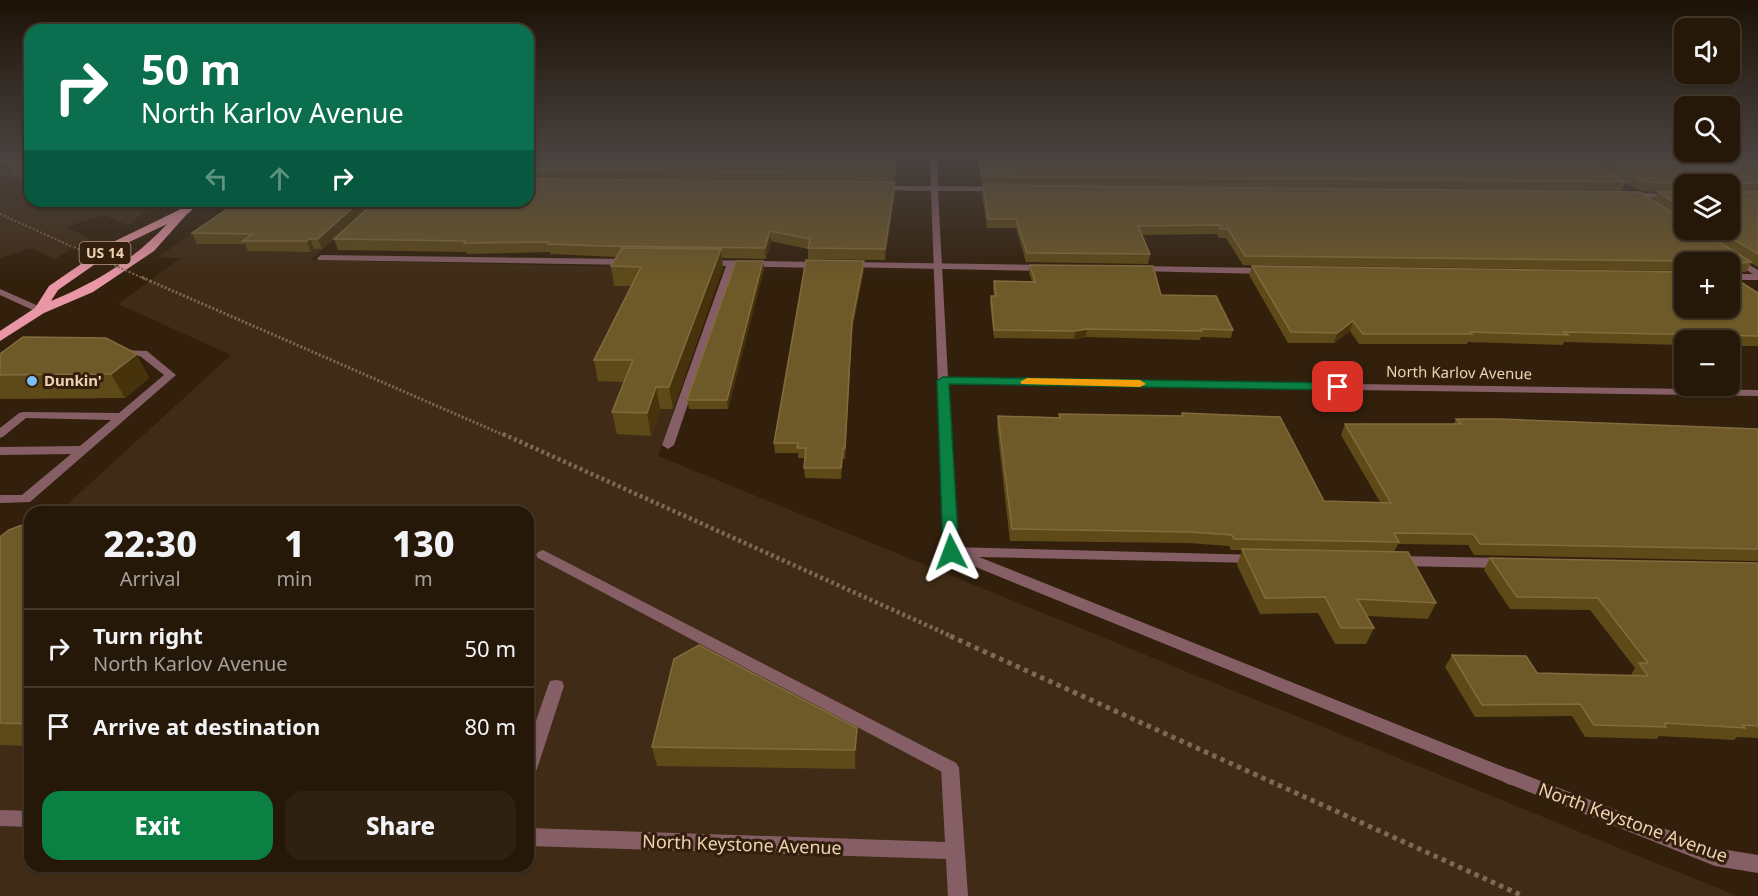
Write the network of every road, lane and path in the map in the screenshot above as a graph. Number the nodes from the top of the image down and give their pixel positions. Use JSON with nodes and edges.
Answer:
{"nodes":[{"id":1,"x":935,"y":198,"type":"edge"},
{"id":2,"x":1642,"y":198,"type":"edge"},
{"id":3,"x":190,"y":207,"type":"edge"},
{"id":4,"x":1656,"y":207,"type":"edge"},
{"id":5,"x":183,"y":212,"type":"junction"},
{"id":6,"x":0,"y":214,"type":"edge"},
{"id":7,"x":329,"y":251,"type":"dead end"},
{"id":8,"x":637,"y":262,"type":"edge"},
{"id":9,"x":696,"y":263,"type":"edge"},
{"id":10,"x":1740,"y":263,"type":"edge"},
{"id":11,"x":731,"y":264,"type":"junction"},
{"id":12,"x":938,"y":266,"type":"junction"},
{"id":13,"x":1059,"y":268,"type":"edge"},
{"id":14,"x":1130,"y":269,"type":"edge"},
{"id":15,"x":1271,"y":271,"type":"edge"},
{"id":16,"x":1758,"y":275,"type":"edge"},
{"id":17,"x":1740,"y":276,"type":"edge"},
{"id":18,"x":0,"y":292,"type":"edge"},
{"id":19,"x":40,"y":310,"type":"junction"},
{"id":20,"x":0,"y":337,"type":"edge"},
{"id":21,"x":110,"y":353,"type":"edge"},
{"id":22,"x":943,"y":381,"type":"junction"},
{"id":23,"x":1758,"y":393,"type":"edge"},
{"id":24,"x":122,"y":417,"type":"junction"},
{"id":25,"x":0,"y":434,"type":"edge"},
{"id":26,"x":668,"y":445,"type":"dead end"},
{"id":27,"x":83,"y":450,"type":"junction"},
{"id":28,"x":0,"y":451,"type":"edge"},
{"id":29,"x":0,"y":499,"type":"edge"},
{"id":30,"x":951,"y":552,"type":"junction"},
{"id":31,"x":543,"y":555,"type":"dead end"},
{"id":32,"x":1269,"y":558,"type":"edge"},
{"id":33,"x":1388,"y":561,"type":"edge"},
{"id":34,"x":1519,"y":563,"type":"edge"},
{"id":35,"x":556,"y":686,"type":"dead end"},
{"id":36,"x":534,"y":750,"type":"edge"},
{"id":37,"x":0,"y":818,"type":"edge"},
{"id":38,"x":24,"y":819,"type":"edge"},
{"id":39,"x":534,"y":837,"type":"edge"},
{"id":40,"x":956,"y":851,"type":"junction"},
{"id":41,"x":1758,"y":864,"type":"edge"},
{"id":42,"x":958,"y":896,"type":"edge"},
{"id":43,"x":1523,"y":896,"type":"edge"}],
"edges":[{"from":1,"to":12,"type":"street"},
{"from":2,"to":4,"type":"street"},
{"from":3,"to":5,"type":"main road","number":"US 14"},
{"from":5,"to":19,"type":"main road","number":"US 14"},
{"from":5,"to":19,"type":"main road","number":"US 14"},
{"from":6,"to":43,"type":"path","bridge":true},
{"from":7,"to":8,"type":"street"},
{"from":9,"to":11,"type":"street"},
{"from":10,"to":16,"type":"street"},
{"from":11,"to":12,"type":"street"},
{"from":11,"to":26,"type":"street"},
{"from":12,"to":13,"type":"street"},
{"from":12,"to":22,"type":"street"},
{"from":14,"to":15,"type":"street"},
{"from":16,"to":17,"type":"street"},
{"from":18,"to":19,"type":"street"},
{"from":19,"to":20,"type":"main road","number":"US 14"},
{"from":21,"to":24,"type":"street"},
{"from":22,"to":23,"type":"street","name":"North Karlov Avenue"},
{"from":22,"to":30,"type":"street"},
{"from":24,"to":25,"type":"street"},
{"from":24,"to":27,"type":"street"},
{"from":27,"to":28,"type":"street"},
{"from":27,"to":29,"type":"street"},
{"from":30,"to":32,"type":"street"},
{"from":30,"to":41,"type":"street","name":"North Keystone Avenue"},
{"from":31,"to":40,"type":"street"},
{"from":33,"to":34,"type":"street"},
{"from":35,"to":36,"type":"street"},
{"from":37,"to":38,"type":"street"},
{"from":39,"to":40,"type":"street","name":"North Keystone Avenue"},
{"from":40,"to":42,"type":"street"}]}
